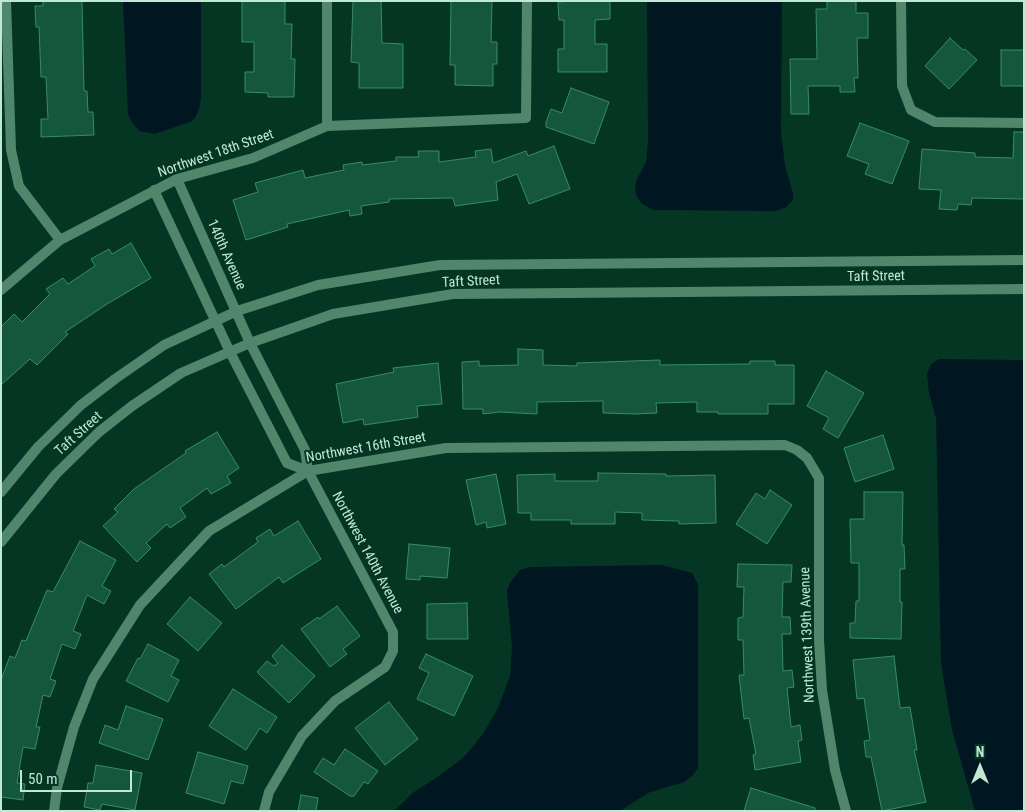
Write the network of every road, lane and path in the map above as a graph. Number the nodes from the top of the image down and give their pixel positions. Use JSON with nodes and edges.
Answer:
{"nodes":[{"id":1,"x":6,"y":1,"type":"edge"},
{"id":2,"x":327,"y":1,"type":"edge"},
{"id":3,"x":527,"y":1,"type":"edge"},
{"id":4,"x":901,"y":1,"type":"edge"},
{"id":5,"x":1024,"y":123,"type":"edge"},
{"id":6,"x":327,"y":126,"type":"junction"},
{"id":7,"x":176,"y":179,"type":"junction"},
{"id":8,"x":154,"y":190,"type":"junction"},
{"id":9,"x":60,"y":240,"type":"junction"},
{"id":10,"x":1024,"y":260,"type":"edge"},
{"id":11,"x":1024,"y":289,"type":"edge"},
{"id":12,"x":1,"y":290,"type":"edge"},
{"id":13,"x":237,"y":311,"type":"junction"},
{"id":14,"x":216,"y":321,"type":"junction"},
{"id":15,"x":250,"y":342,"type":"junction"},
{"id":16,"x":230,"y":352,"type":"junction"},
{"id":17,"x":807,"y":458,"type":"joint"},
{"id":18,"x":308,"y":471,"type":"junction"},
{"id":19,"x":1,"y":492,"type":"edge"},
{"id":20,"x":1,"y":542,"type":"edge"},
{"id":21,"x":54,"y":811,"type":"edge"},
{"id":22,"x":264,"y":811,"type":"edge"},
{"id":23,"x":846,"y":811,"type":"edge"}],
"edges":[{"from":1,"to":9,"type":"street"},
{"from":2,"to":6,"type":"street"},
{"from":3,"to":6,"type":"street","name":"Northwest 18th Street"},
{"from":4,"to":5,"type":"street"},
{"from":6,"to":7,"type":"street","name":"Northwest 18th Street"},
{"from":7,"to":8,"type":"street","name":"Northwest 18th Street"},
{"from":7,"to":13,"type":"street","name":"140th Avenue"},
{"from":8,"to":9,"type":"street","name":"Northwest 18th Street"},
{"from":8,"to":14,"type":"street"},
{"from":9,"to":12,"type":"street","name":"Northwest 18th Street"},
{"from":10,"to":13,"type":"street","name":"Taft Street"},
{"from":11,"to":15,"type":"street","name":"Taft Street"},
{"from":13,"to":14,"type":"street","name":"Taft Street"},
{"from":13,"to":15,"type":"street","name":"140th Avenue"},
{"from":14,"to":16,"type":"street"},
{"from":14,"to":19,"type":"street","name":"Taft Street"},
{"from":15,"to":16,"type":"street","name":"Taft Street"},
{"from":15,"to":18,"type":"street","name":"Northwest 140th Avenue"},
{"from":16,"to":18,"type":"street"},
{"from":16,"to":20,"type":"street","name":"Taft Street"},
{"from":17,"to":18,"type":"street","name":"Northwest 16th Street"},
{"from":17,"to":23,"type":"street","name":"Northwest 139th Avenue"},
{"from":18,"to":21,"type":"street","name":"Northwest 16th Street"},
{"from":18,"to":22,"type":"street","name":"Northwest 140th Avenue"}]}
